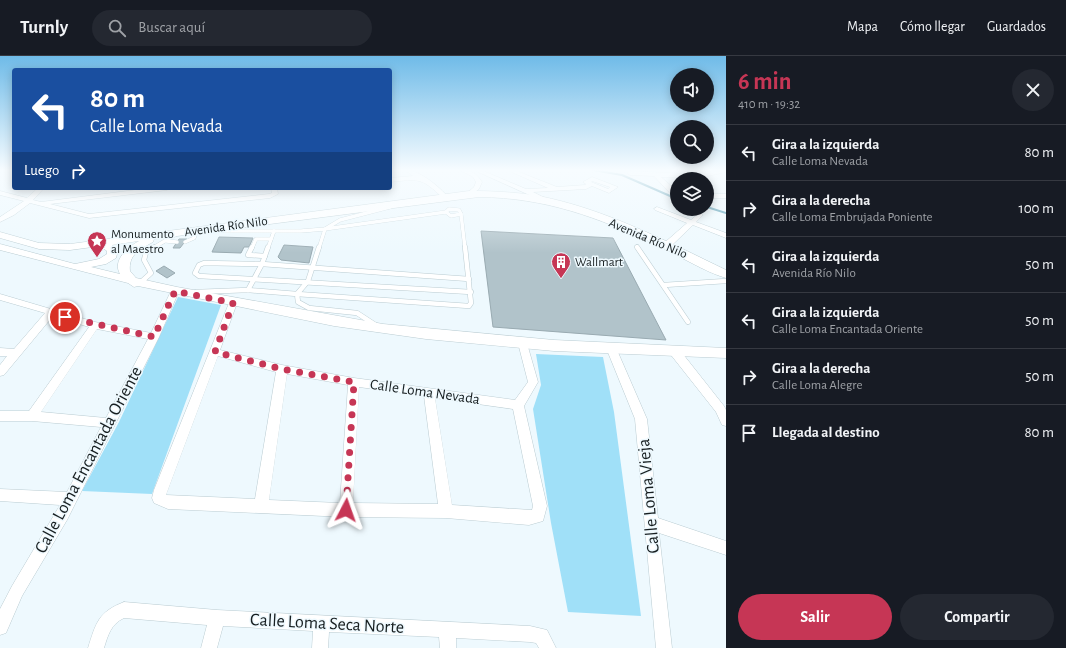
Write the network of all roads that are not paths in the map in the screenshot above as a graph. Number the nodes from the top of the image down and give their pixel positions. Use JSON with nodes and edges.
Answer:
{"nodes":[{"id":1,"x":17,"y":198,"type":"edge"},
{"id":2,"x":33,"y":198,"type":"edge"},
{"id":3,"x":84,"y":198,"type":"edge"},
{"id":4,"x":232,"y":198,"type":"edge"},
{"id":5,"x":441,"y":198,"type":"edge"},
{"id":6,"x":528,"y":198,"type":"edge"},
{"id":7,"x":539,"y":198,"type":"edge"},
{"id":8,"x":30,"y":201,"type":"junction"},
{"id":9,"x":547,"y":201,"type":"junction"},
{"id":10,"x":38,"y":203,"type":"junction"},
{"id":11,"x":401,"y":204,"type":"junction"},
{"id":12,"x":657,"y":209,"type":"dead end"},
{"id":13,"x":446,"y":212,"type":"junction"},
{"id":14,"x":460,"y":214,"type":"junction"},
{"id":15,"x":699,"y":216,"type":"edge"},
{"id":16,"x":0,"y":220,"type":"edge"},
{"id":17,"x":692,"y":223,"type":"junction"},
{"id":18,"x":214,"y":228,"type":"junction"},
{"id":19,"x":326,"y":228,"type":"junction"},
{"id":20,"x":197,"y":230,"type":"junction"},
{"id":21,"x":274,"y":231,"type":"junction"},
{"id":22,"x":0,"y":235,"type":"edge"},
{"id":23,"x":726,"y":236,"type":"edge"},
{"id":24,"x":160,"y":239,"type":"junction"},
{"id":25,"x":271,"y":240,"type":"junction"},
{"id":26,"x":185,"y":242,"type":"dead end"},
{"id":27,"x":104,"y":244,"type":"junction"},
{"id":28,"x":666,"y":246,"type":"junction"},
{"id":29,"x":0,"y":247,"type":"edge"},
{"id":30,"x":637,"y":247,"type":"dead end"},
{"id":31,"x":265,"y":256,"type":"junction"},
{"id":32,"x":262,"y":264,"type":"junction"},
{"id":33,"x":70,"y":266,"type":"junction"},
{"id":34,"x":314,"y":268,"type":"junction"},
{"id":35,"x":726,"y":274,"type":"edge"},
{"id":36,"x":470,"y":278,"type":"junction"},
{"id":37,"x":254,"y":279,"type":"junction"},
{"id":38,"x":308,"y":281,"type":"junction"},
{"id":39,"x":726,"y":281,"type":"edge"},
{"id":40,"x":137,"y":283,"type":"junction"},
{"id":41,"x":664,"y":285,"type":"junction"},
{"id":42,"x":248,"y":290,"type":"junction"},
{"id":43,"x":177,"y":292,"type":"junction"},
{"id":44,"x":471,"y":292,"type":"junction"},
{"id":45,"x":297,"y":294,"type":"junction"},
{"id":46,"x":0,"y":298,"type":"edge"},
{"id":47,"x":233,"y":303,"type":"junction"},
{"id":48,"x":50,"y":312,"type":"junction"},
{"id":49,"x":688,"y":322,"type":"dead end"},
{"id":50,"x":95,"y":325,"type":"junction"},
{"id":51,"x":381,"y":329,"type":"junction"},
{"id":52,"x":154,"y":337,"type":"junction"},
{"id":53,"x":523,"y":343,"type":"junction"},
{"id":54,"x":612,"y":350,"type":"junction"},
{"id":55,"x":0,"y":352,"type":"edge"},
{"id":56,"x":215,"y":352,"type":"junction"},
{"id":57,"x":675,"y":352,"type":"junction"},
{"id":58,"x":15,"y":353,"type":"junction"},
{"id":59,"x":726,"y":353,"type":"edge"},
{"id":60,"x":282,"y":369,"type":"junction"},
{"id":61,"x":0,"y":372,"type":"edge"},
{"id":62,"x":354,"y":382,"type":"junction"},
{"id":63,"x":429,"y":394,"type":"junction"},
{"id":64,"x":518,"y":405,"type":"junction"},
{"id":65,"x":0,"y":416,"type":"edge"},
{"id":66,"x":32,"y":416,"type":"junction"},
{"id":67,"x":726,"y":420,"type":"edge"},
{"id":68,"x":109,"y":423,"type":"junction"},
{"id":69,"x":0,"y":495,"type":"edge"},
{"id":70,"x":69,"y":499,"type":"junction"},
{"id":71,"x":261,"y":506,"type":"junction"},
{"id":72,"x":346,"y":510,"type":"junction"},
{"id":73,"x":446,"y":511,"type":"junction"},
{"id":74,"x":651,"y":523,"type":"junction"},
{"id":75,"x":726,"y":548,"type":"edge"},
{"id":76,"x":4,"y":610,"type":"edge"},
{"id":77,"x":217,"y":618,"type":"junction"},
{"id":78,"x":322,"y":623,"type":"junction"},
{"id":79,"x":0,"y":627,"type":"edge"},
{"id":80,"x":447,"y":631,"type":"junction"},
{"id":81,"x":544,"y":642,"type":"edge"},
{"id":82,"x":96,"y":648,"type":"edge"},
{"id":83,"x":210,"y":648,"type":"edge"},
{"id":84,"x":320,"y":648,"type":"edge"},
{"id":85,"x":448,"y":648,"type":"edge"},
{"id":86,"x":664,"y":648,"type":"edge"}],
"edges":[{"from":1,"to":8,"type":"street"},
{"from":2,"to":8,"type":"street"},
{"from":3,"to":10,"type":"street"},
{"from":4,"to":10,"type":"street"},
{"from":5,"to":11,"type":"main road","name":"Avenida Río Nilo"},
{"from":6,"to":9,"type":"main road","name":"Avenida Río Nilo"},
{"from":7,"to":9,"type":"street"},
{"from":8,"to":10,"type":"street"},
{"from":8,"to":16,"type":"street"},
{"from":9,"to":28,"type":"main road","name":"Avenida Río Nilo"},
{"from":11,"to":18,"type":"main road","name":"Avenida Río Nilo"},
{"from":11,"to":19,"type":"lane"},
{"from":12,"to":17,"type":"street"},
{"from":13,"to":14,"type":"lane"},
{"from":13,"to":14,"type":"lane"},
{"from":13,"to":19,"type":"lane"},
{"from":14,"to":36,"type":"lane"},
{"from":15,"to":17,"type":"street"},
{"from":17,"to":23,"type":"street"},
{"from":17,"to":28,"type":"street"},
{"from":18,"to":20,"type":"main road","name":"Avenida Río Nilo"},
{"from":18,"to":21,"type":"lane"},
{"from":19,"to":21,"type":"lane"},
{"from":19,"to":34,"type":"lane"},
{"from":20,"to":24,"type":"main road","name":"Avenida Río Nilo"},
{"from":20,"to":26,"type":"lane"},
{"from":21,"to":25,"type":"lane"},
{"from":22,"to":27,"type":"main road","name":"Avenida Río Nilo"},
{"from":24,"to":27,"type":"main road","name":"Avenida Río Nilo"},
{"from":24,"to":40,"type":"lane"},
{"from":24,"to":40,"type":"main road"},
{"from":25,"to":31,"type":"lane"},
{"from":25,"to":31,"type":"lane"},
{"from":27,"to":33,"type":"main road"},
{"from":28,"to":35,"type":"main road","name":"Avenida Río Nilo"},
{"from":29,"to":33,"type":"main road"},
{"from":30,"to":41,"type":"lane"},
{"from":31,"to":32,"type":"lane"},
{"from":32,"to":34,"type":"lane"},
{"from":32,"to":37,"type":"lane"},
{"from":32,"to":37,"type":"lane"},
{"from":33,"to":40,"type":"main road"},
{"from":34,"to":36,"type":"lane"},
{"from":34,"to":38,"type":"lane"},
{"from":36,"to":44,"type":"lane"},
{"from":37,"to":38,"type":"lane"},
{"from":37,"to":42,"type":"lane"},
{"from":38,"to":44,"type":"lane"},
{"from":38,"to":45,"type":"lane"},
{"from":39,"to":41,"type":"lane"},
{"from":40,"to":43,"type":"main road"},
{"from":41,"to":49,"type":"lane"},
{"from":42,"to":43,"type":"lane"},
{"from":42,"to":45,"type":"lane"},
{"from":43,"to":47,"type":"main road"},
{"from":43,"to":52,"type":"street","name":"Calle Loma Encantada Oriente"},
{"from":44,"to":45,"type":"lane"},
{"from":45,"to":51,"type":"lane"},
{"from":46,"to":48,"type":"street"},
{"from":47,"to":51,"type":"main road"},
{"from":47,"to":56,"type":"street"},
{"from":48,"to":50,"type":"street"},
{"from":48,"to":58,"type":"street"},
{"from":50,"to":52,"type":"street"},
{"from":50,"to":66,"type":"street"},
{"from":51,"to":53,"type":"main road"},
{"from":52,"to":68,"type":"street","name":"Calle Loma Encantada Oriente"},
{"from":53,"to":54,"type":"main road"},
{"from":53,"to":64,"type":"street"},
{"from":54,"to":57,"type":"main road"},
{"from":54,"to":74,"type":"street","name":"Calle Loma Vieja"},
{"from":55,"to":58,"type":"street"},
{"from":56,"to":60,"type":"street","name":"Calle Loma Nevada"},
{"from":56,"to":71,"type":"street"},
{"from":57,"to":59,"type":"main road"},
{"from":57,"to":67,"type":"street"},
{"from":58,"to":61,"type":"street"},
{"from":60,"to":62,"type":"street","name":"Calle Loma Nevada"},
{"from":60,"to":71,"type":"street"},
{"from":62,"to":63,"type":"street","name":"Calle Loma Nevada"},
{"from":62,"to":72,"type":"street"},
{"from":63,"to":64,"type":"street","name":"Calle Loma Nevada"},
{"from":63,"to":73,"type":"street"},
{"from":64,"to":73,"type":"street"},
{"from":65,"to":66,"type":"street"},
{"from":66,"to":68,"type":"street"},
{"from":68,"to":70,"type":"street","name":"Calle Loma Encantada Oriente"},
{"from":69,"to":70,"type":"street"},
{"from":70,"to":76,"type":"street","name":"Calle Loma Encantada Oriente"},
{"from":71,"to":72,"type":"street"},
{"from":72,"to":73,"type":"street"},
{"from":74,"to":75,"type":"street"},
{"from":74,"to":86,"type":"street","name":"Calle Loma Vieja"},
{"from":76,"to":79,"type":"street","name":"Calle Loma Encantada Oriente"},
{"from":77,"to":78,"type":"street","name":"Calle Loma Seca Norte"},
{"from":77,"to":82,"type":"street","name":"Calle Loma Seca Norte"},
{"from":77,"to":83,"type":"street"},
{"from":78,"to":80,"type":"street","name":"Calle Loma Seca Norte"},
{"from":78,"to":84,"type":"street"},
{"from":80,"to":81,"type":"street","name":"Calle Loma Seca Norte"},
{"from":80,"to":85,"type":"street"}]}
